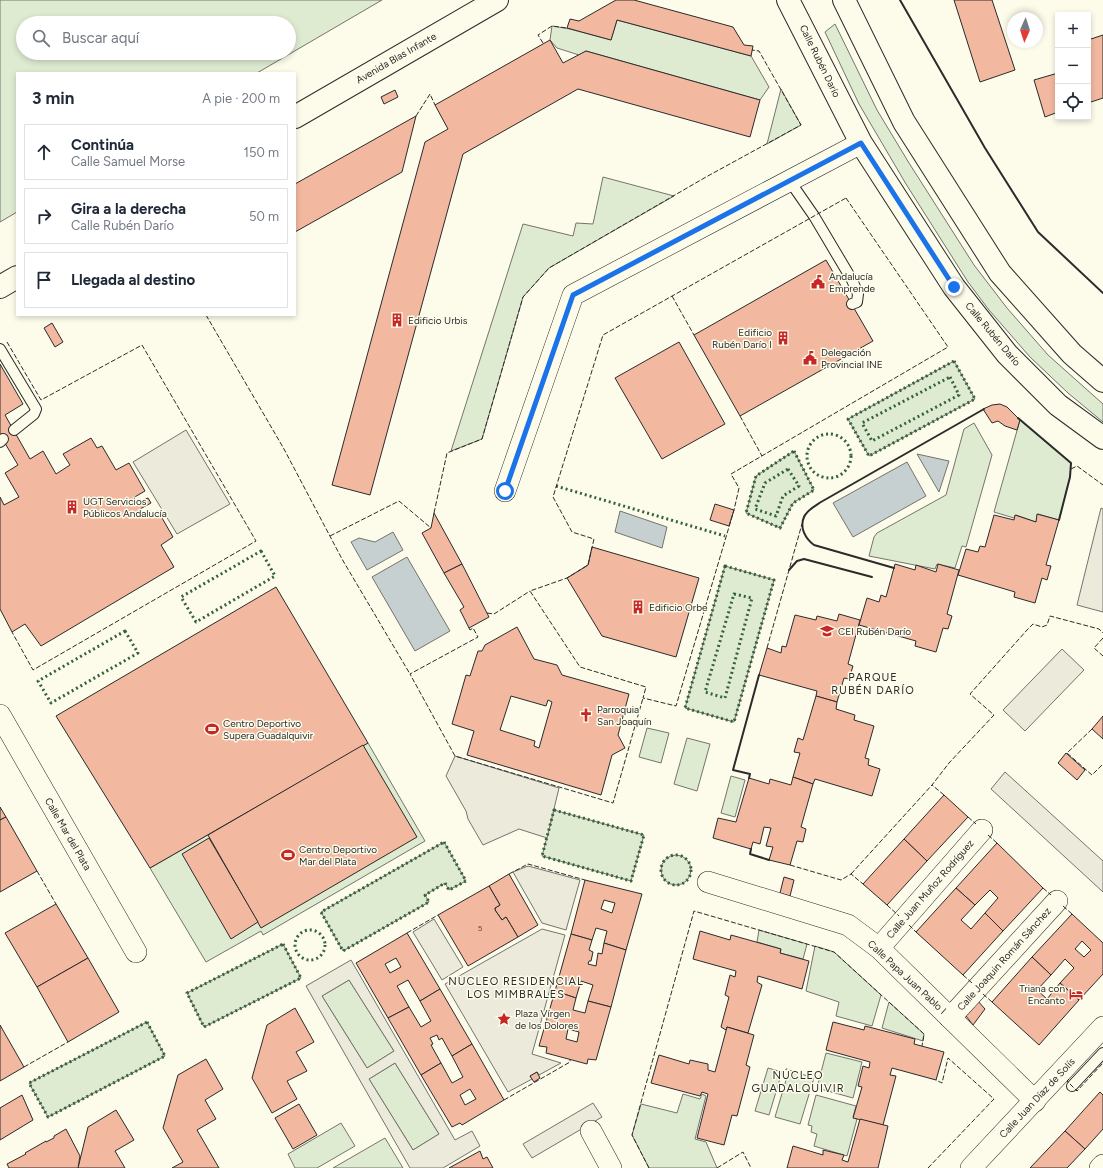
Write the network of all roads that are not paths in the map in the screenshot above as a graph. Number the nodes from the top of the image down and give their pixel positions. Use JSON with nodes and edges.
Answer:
{"nodes":[{"id":1,"x":497,"y":0,"type":"edge"},
{"id":2,"x":788,"y":0,"type":"edge"},
{"id":3,"x":844,"y":0,"type":"edge"},
{"id":4,"x":296,"y":116,"type":"edge"},
{"id":5,"x":861,"y":143,"type":"junction"},
{"id":6,"x":789,"y":180,"type":"junction"},
{"id":7,"x":16,"y":278,"type":"edge"},
{"id":8,"x":0,"y":287,"type":"edge"},
{"id":9,"x":852,"y":304,"type":"dead end"},
{"id":10,"x":0,"y":349,"type":"edge"},
{"id":11,"x":1103,"y":381,"type":"edge"},
{"id":12,"x":14,"y":430,"type":"dead end"},
{"id":13,"x":1103,"y":438,"type":"edge"},
{"id":14,"x":505,"y":491,"type":"dead end"},
{"id":15,"x":0,"y":715,"type":"edge"},
{"id":16,"x":982,"y":830,"type":"dead end"},
{"id":17,"x":708,"y":882,"type":"dead end"},
{"id":18,"x":1057,"y":901,"type":"dead end"},
{"id":19,"x":879,"y":948,"type":"junction"},
{"id":20,"x":136,"y":952,"type":"dead end"},
{"id":21,"x":950,"y":1018,"type":"junction"},
{"id":22,"x":1103,"y":1027,"type":"edge"},
{"id":23,"x":1103,"y":1053,"type":"edge"},
{"id":24,"x":1072,"y":1086,"type":"dead end"},
{"id":25,"x":1035,"y":1101,"type":"junction"},
{"id":26,"x":591,"y":1131,"type":"dead end"},
{"id":27,"x":1103,"y":1165,"type":"edge"},
{"id":28,"x":611,"y":1168,"type":"edge"},
{"id":29,"x":971,"y":1168,"type":"edge"},
{"id":30,"x":1100,"y":1168,"type":"edge"}],
"edges":[{"from":1,"to":4,"type":"main road","name":"Avenida Blas Infante"},
{"from":2,"to":5,"type":"main road","name":"Calle Rubén Darío"},
{"from":3,"to":11,"type":"main road"},
{"from":5,"to":6,"type":"street"},
{"from":5,"to":13,"type":"main road","name":"Calle Rubén Darío"},
{"from":6,"to":9,"type":"lane"},
{"from":6,"to":14,"type":"street"},
{"from":7,"to":8,"type":"main road"},
{"from":10,"to":12,"type":"lane"},
{"from":15,"to":20,"type":"street","name":"Calle Mar del Plata"},
{"from":16,"to":19,"type":"street","name":"Calle Juan Muñoz Rodríguez"},
{"from":17,"to":19,"type":"street","name":"Calle Papa Juan Pablo I"},
{"from":18,"to":21,"type":"street","name":"Calle Joaquin Román Sánchez"},
{"from":19,"to":21,"type":"street","name":"Calle Papa Juan Pablo I"},
{"from":21,"to":25,"type":"street","name":"Calle Papa Juan Pablo I"},
{"from":22,"to":25,"type":"street","name":"Calle Juan Díaz de Solís"},
{"from":23,"to":24,"type":"lane"},
{"from":25,"to":29,"type":"street","name":"Calle Juan Díaz de Solís"},
{"from":26,"to":28,"type":"street"},
{"from":27,"to":30,"type":"street"}]}
